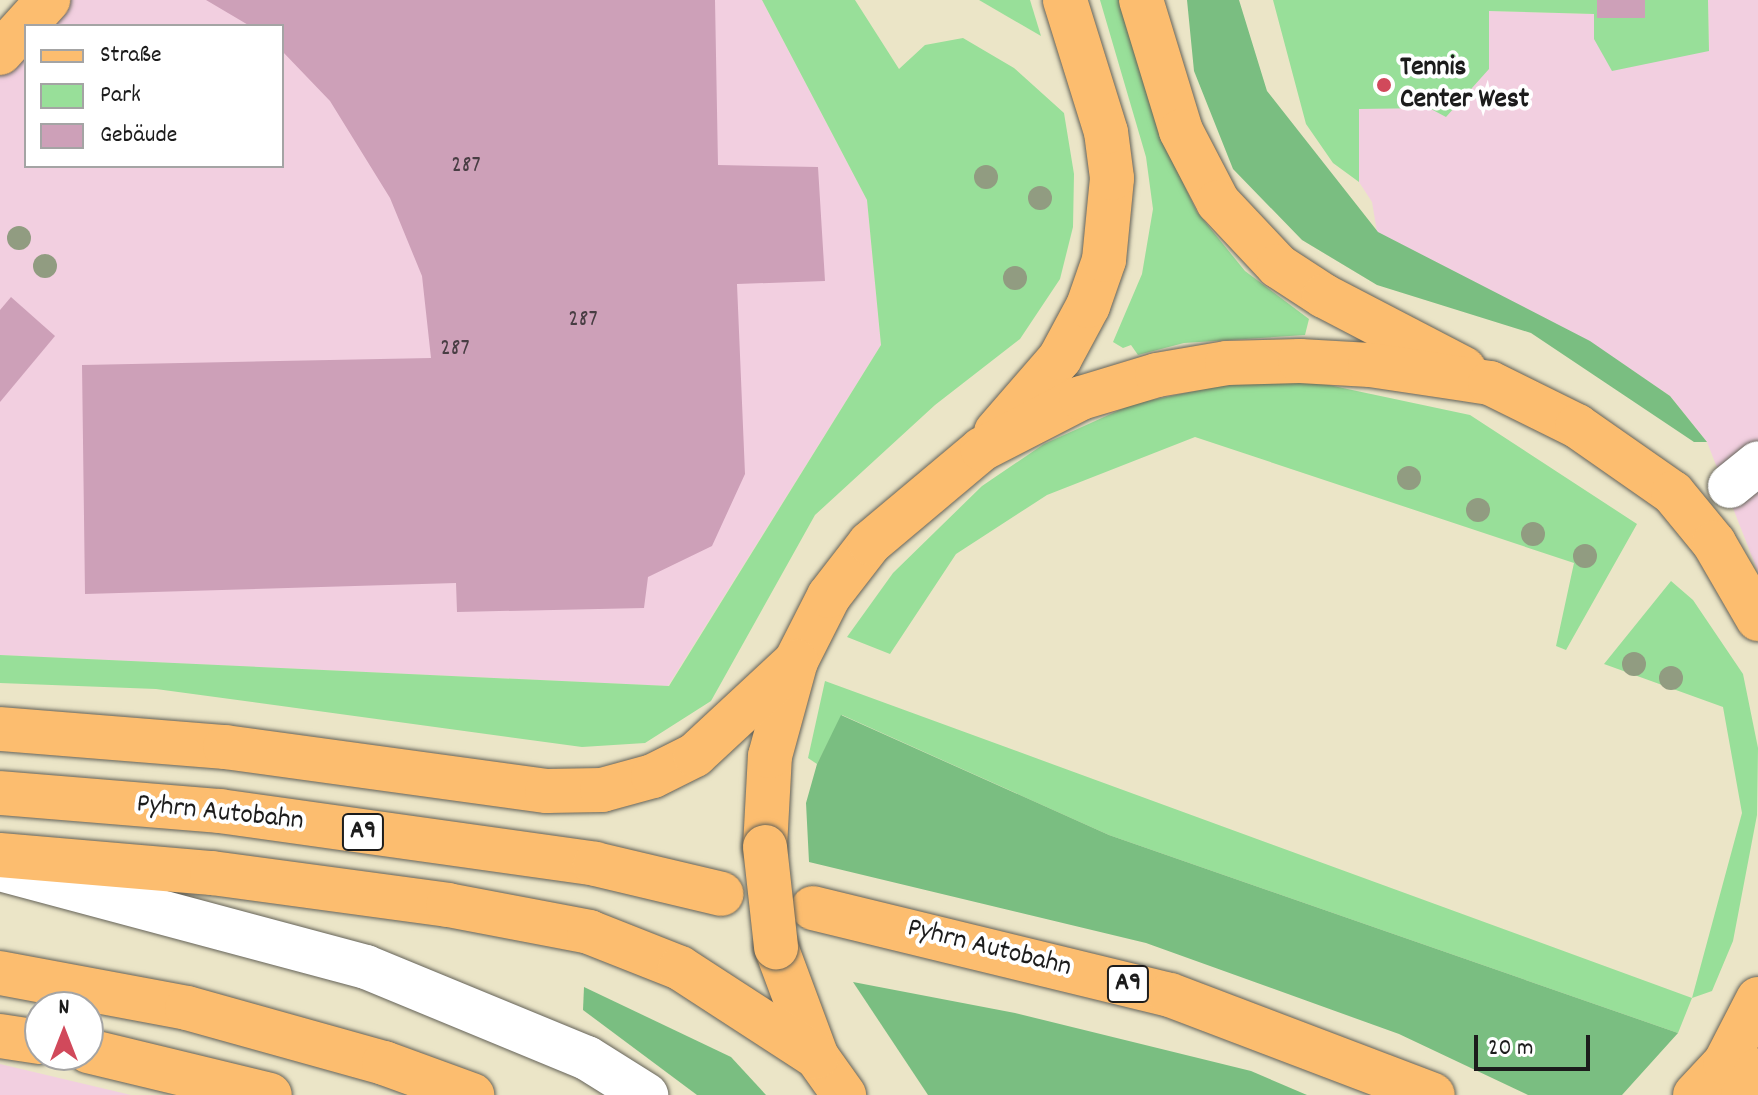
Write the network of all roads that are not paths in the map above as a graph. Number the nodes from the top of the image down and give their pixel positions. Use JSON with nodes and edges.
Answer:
{"nodes":[{"id":1,"x":20,"y":0,"type":"edge"},
{"id":2,"x":48,"y":0,"type":"edge"},
{"id":3,"x":1065,"y":0,"type":"edge"},
{"id":4,"x":1141,"y":0,"type":"edge"},
{"id":5,"x":1158,"y":0,"type":"edge"},
{"id":6,"x":26,"y":24,"type":"edge"},
{"id":7,"x":24,"y":26,"type":"edge"},
{"id":8,"x":0,"y":30,"type":"edge"},
{"id":9,"x":0,"y":53,"type":"edge"},
{"id":10,"x":1168,"y":81,"type":"junction"},
{"id":11,"x":1490,"y":383,"type":"junction"},
{"id":12,"x":982,"y":449,"type":"junction"},
{"id":13,"x":1754,"y":602,"type":"edge"},
{"id":14,"x":796,"y":661,"type":"junction"},
{"id":15,"x":0,"y":729,"type":"edge"},
{"id":16,"x":0,"y":793,"type":"edge"},
{"id":17,"x":0,"y":855,"type":"edge"},
{"id":18,"x":0,"y":869,"type":"edge"},
{"id":19,"x":722,"y":894,"type":"dead end"},
{"id":20,"x":813,"y":908,"type":"dead end"},
{"id":21,"x":0,"y":973,"type":"edge"},
{"id":22,"x":1758,"y":999,"type":"edge"},
{"id":23,"x":0,"y":1036,"type":"edge"},
{"id":24,"x":24,"y":1040,"type":"edge"},
{"id":25,"x":104,"y":1055,"type":"edge"},
{"id":26,"x":817,"y":1057,"type":"junction"},
{"id":27,"x":1758,"y":1070,"type":"edge"},
{"id":28,"x":270,"y":1095,"type":"edge"},
{"id":29,"x":472,"y":1095,"type":"edge"},
{"id":30,"x":646,"y":1095,"type":"edge"},
{"id":31,"x":844,"y":1095,"type":"edge"},
{"id":32,"x":1433,"y":1095,"type":"edge"},
{"id":33,"x":1695,"y":1095,"type":"edge"},
{"id":34,"x":1743,"y":1095,"type":"edge"}],
"edges":[{"from":1,"to":8,"type":"main road"},
{"from":2,"to":6,"type":"main road"},
{"from":3,"to":12,"type":"main road"},
{"from":4,"to":10,"type":"main road"},
{"from":5,"to":10,"type":"main road"},
{"from":7,"to":9,"type":"main road"},
{"from":10,"to":11,"type":"main road"},
{"from":11,"to":12,"type":"main road"},
{"from":11,"to":13,"type":"main road"},
{"from":12,"to":14,"type":"main road"},
{"from":14,"to":15,"type":"main road"},
{"from":14,"to":26,"type":"main road","bridge":true},
{"from":16,"to":19,"type":"main road","name":"Pyhrn Autobahn","number":"A9"},
{"from":17,"to":26,"type":"main road"},
{"from":18,"to":30,"type":"lane"},
{"from":20,"to":32,"type":"main road","name":"Pyhrn Autobahn","number":"A9"},
{"from":21,"to":29,"type":"main road"},
{"from":22,"to":33,"type":"main road"},
{"from":23,"to":24,"type":"main road"},
{"from":25,"to":28,"type":"main road"},
{"from":26,"to":31,"type":"main road"},
{"from":27,"to":34,"type":"main road"}]}
